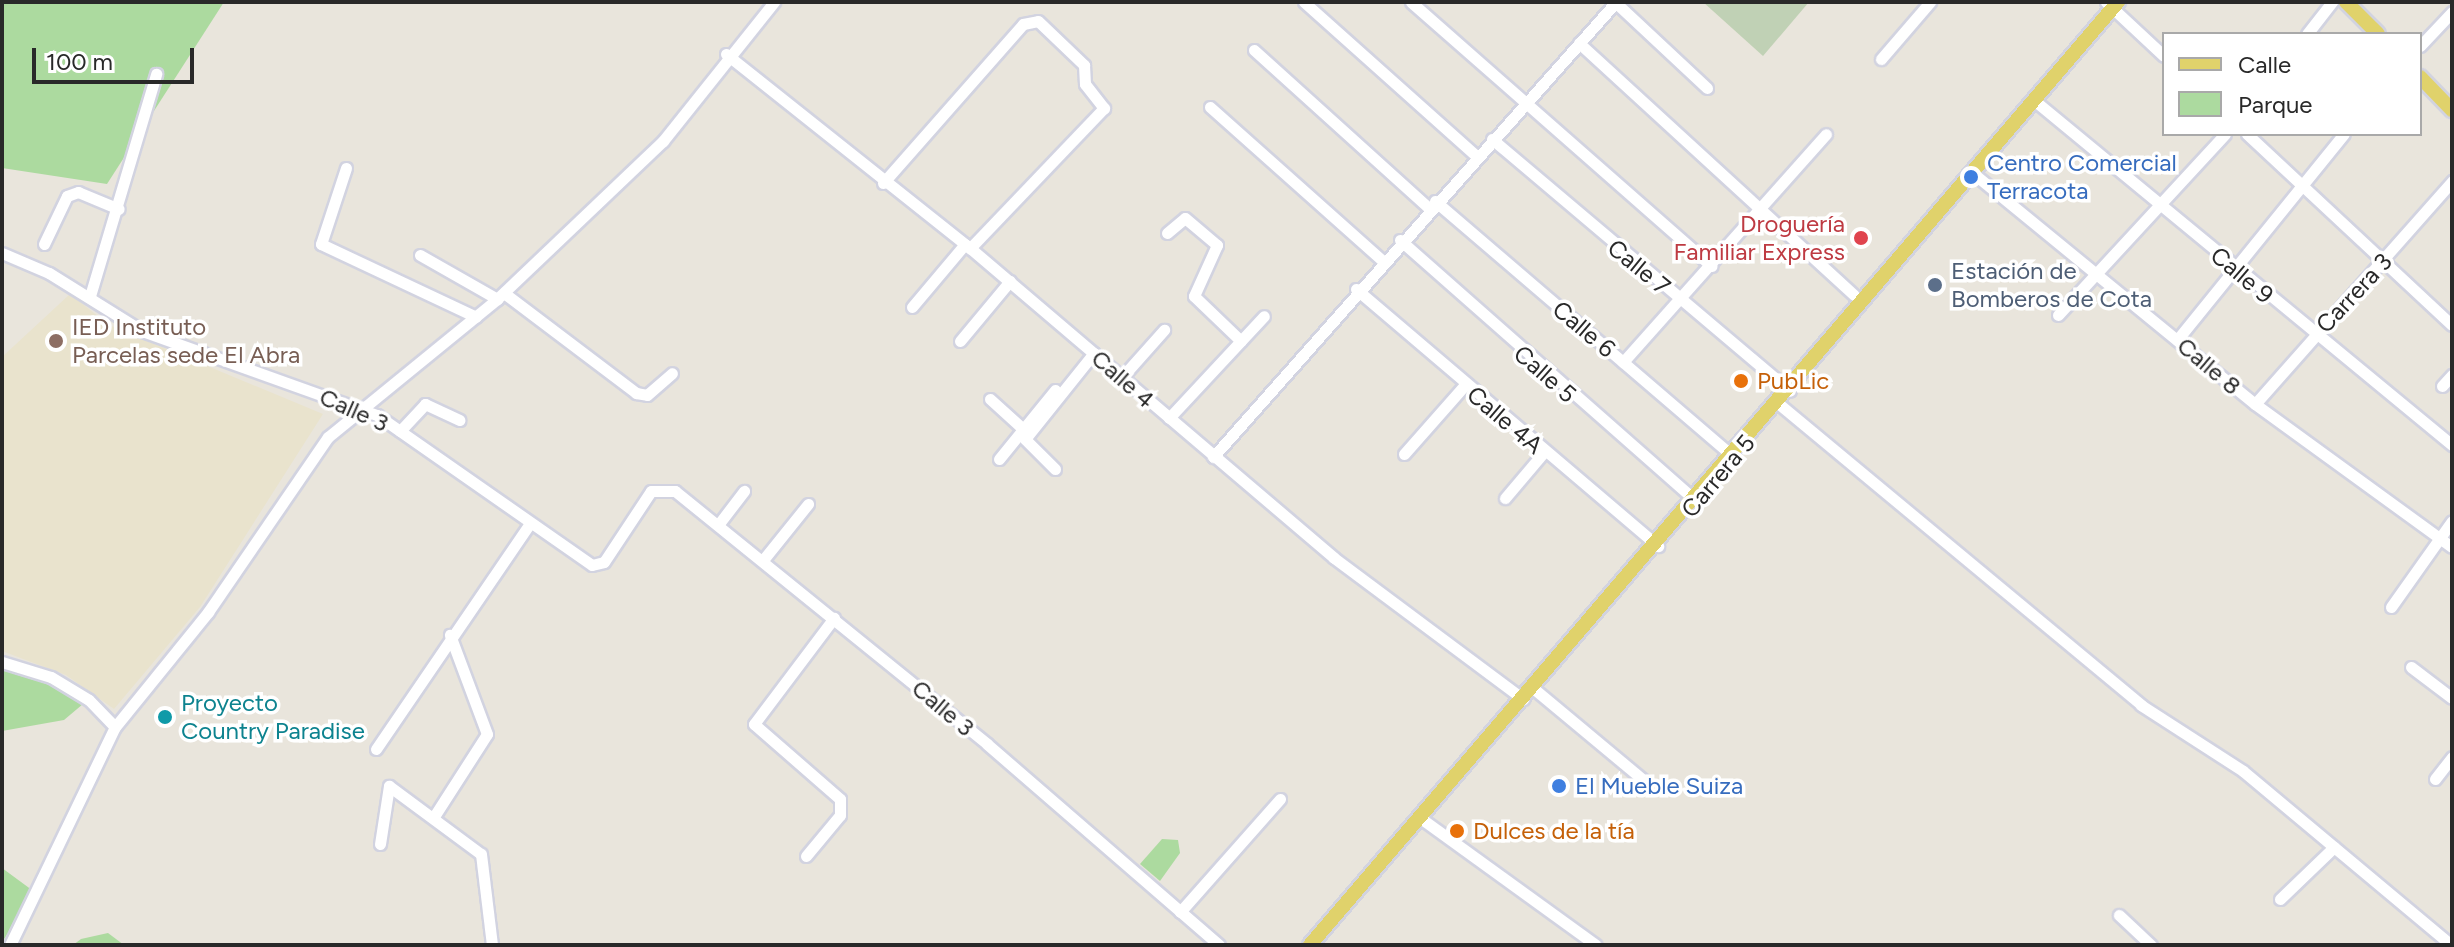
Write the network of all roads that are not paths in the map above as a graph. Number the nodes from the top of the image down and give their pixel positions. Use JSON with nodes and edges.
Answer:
{"nodes":[{"id":1,"x":774,"y":2,"type":"edge"},
{"id":2,"x":1304,"y":2,"type":"edge"},
{"id":3,"x":1411,"y":2,"type":"edge"},
{"id":4,"x":1616,"y":2,"type":"edge"},
{"id":5,"x":1930,"y":2,"type":"edge"},
{"id":6,"x":2332,"y":2,"type":"edge"},
{"id":7,"x":2346,"y":2,"type":"edge"},
{"id":8,"x":2113,"y":4,"type":"edge"},
{"id":9,"x":2452,"y":12,"type":"edge"},
{"id":10,"x":2309,"y":32,"type":"edge"},
{"id":11,"x":2376,"y":32,"type":"edge"},
{"id":12,"x":1579,"y":43,"type":"junction"},
{"id":13,"x":2422,"y":44,"type":"edge"},
{"id":14,"x":1254,"y":50,"type":"dead end"},
{"id":15,"x":726,"y":54,"type":"junction"},
{"id":16,"x":2162,"y":54,"type":"edge"},
{"id":17,"x":1881,"y":59,"type":"dead end"},
{"id":18,"x":156,"y":74,"type":"dead end"},
{"id":19,"x":2422,"y":79,"type":"edge"},
{"id":20,"x":1707,"y":88,"type":"dead end"},
{"id":21,"x":1528,"y":100,"type":"junction"},
{"id":22,"x":2035,"y":101,"type":"junction"},
{"id":23,"x":1210,"y":107,"type":"dead end"},
{"id":24,"x":2452,"y":110,"type":"edge"},
{"id":25,"x":1826,"y":134,"type":"dead end"},
{"id":26,"x":2223,"y":136,"type":"edge"},
{"id":27,"x":2249,"y":136,"type":"edge"},
{"id":28,"x":2342,"y":136,"type":"edge"},
{"id":29,"x":1492,"y":139,"type":"junction"},
{"id":30,"x":1476,"y":156,"type":"junction"},
{"id":31,"x":346,"y":168,"type":"dead end"},
{"id":32,"x":1974,"y":174,"type":"junction"},
{"id":33,"x":2452,"y":181,"type":"edge"},
{"id":34,"x":883,"y":183,"type":"junction"},
{"id":35,"x":2298,"y":187,"type":"junction"},
{"id":36,"x":2156,"y":204,"type":"junction"},
{"id":37,"x":1432,"y":205,"type":"junction"},
{"id":38,"x":119,"y":209,"type":"junction"},
{"id":39,"x":1755,"y":209,"type":"junction"},
{"id":40,"x":1167,"y":233,"type":"dead end"},
{"id":41,"x":1400,"y":240,"type":"junction"},
{"id":42,"x":44,"y":244,"type":"dead end"},
{"id":43,"x":967,"y":246,"type":"junction"},
{"id":44,"x":2,"y":253,"type":"edge"},
{"id":45,"x":420,"y":255,"type":"dead end"},
{"id":46,"x":1382,"y":260,"type":"junction"},
{"id":47,"x":2383,"y":263,"type":"junction"},
{"id":48,"x":1711,"y":266,"type":"junction"},
{"id":49,"x":2237,"y":268,"type":"junction"},
{"id":50,"x":2095,"y":271,"type":"junction"},
{"id":51,"x":1010,"y":281,"type":"junction"},
{"id":52,"x":1356,"y":289,"type":"junction"},
{"id":53,"x":1854,"y":295,"type":"dead end"},
{"id":54,"x":90,"y":296,"type":"junction"},
{"id":55,"x":500,"y":296,"type":"junction"},
{"id":56,"x":1679,"y":299,"type":"junction"},
{"id":57,"x":912,"y":307,"type":"dead end"},
{"id":58,"x":2058,"y":315,"type":"dead end"},
{"id":59,"x":1264,"y":316,"type":"dead end"},
{"id":60,"x":476,"y":317,"type":"junction"},
{"id":61,"x":2452,"y":325,"type":"edge"},
{"id":62,"x":1164,"y":330,"type":"dead end"},
{"id":63,"x":2313,"y":337,"type":"junction"},
{"id":64,"x":2177,"y":340,"type":"junction"},
{"id":65,"x":960,"y":341,"type":"dead end"},
{"id":66,"x":1241,"y":341,"type":"junction"},
{"id":67,"x":1092,"y":352,"type":"junction"},
{"id":68,"x":1623,"y":362,"type":"junction"},
{"id":69,"x":672,"y":373,"type":"dead end"},
{"id":70,"x":2452,"y":375,"type":"edge"},
{"id":71,"x":1123,"y":376,"type":"junction"},
{"id":72,"x":1464,"y":386,"type":"junction"},
{"id":73,"x":2442,"y":386,"type":"dead end"},
{"id":74,"x":1790,"y":391,"type":"junction"},
{"id":75,"x":990,"y":399,"type":"dead end"},
{"id":76,"x":1779,"y":404,"type":"junction"},
{"id":77,"x":2255,"y":404,"type":"junction"},
{"id":78,"x":364,"y":410,"type":"junction"},
{"id":79,"x":1169,"y":418,"type":"junction"},
{"id":80,"x":460,"y":420,"type":"dead end"},
{"id":81,"x":1022,"y":428,"type":"junction"},
{"id":82,"x":400,"y":431,"type":"junction"},
{"id":83,"x":2452,"y":445,"type":"edge"},
{"id":84,"x":1544,"y":452,"type":"junction"},
{"id":85,"x":1404,"y":454,"type":"dead end"},
{"id":86,"x":1213,"y":457,"type":"junction"},
{"id":87,"x":1734,"y":457,"type":"junction"},
{"id":88,"x":999,"y":459,"type":"dead end"},
{"id":89,"x":1055,"y":469,"type":"dead end"},
{"id":90,"x":744,"y":491,"type":"dead end"},
{"id":91,"x":1505,"y":498,"type":"dead end"},
{"id":92,"x":1696,"y":501,"type":"junction"},
{"id":93,"x":808,"y":504,"type":"dead end"},
{"id":94,"x":2452,"y":521,"type":"edge"},
{"id":95,"x":530,"y":523,"type":"junction"},
{"id":96,"x":718,"y":525,"type":"junction"},
{"id":97,"x":2440,"y":539,"type":"junction"},
{"id":98,"x":1658,"y":546,"type":"junction"},
{"id":99,"x":2452,"y":547,"type":"edge"},
{"id":100,"x":763,"y":560,"type":"junction"},
{"id":101,"x":2391,"y":607,"type":"dead end"},
{"id":102,"x":834,"y":618,"type":"junction"},
{"id":103,"x":450,"y":635,"type":"junction"},
{"id":104,"x":2,"y":662,"type":"edge"},
{"id":105,"x":2411,"y":667,"type":"dead end"},
{"id":106,"x":1528,"y":694,"type":"junction"},
{"id":107,"x":2452,"y":698,"type":"edge"},
{"id":108,"x":115,"y":727,"type":"junction"},
{"id":109,"x":376,"y":749,"type":"dead end"},
{"id":110,"x":2452,"y":757,"type":"edge"},
{"id":111,"x":2435,"y":779,"type":"dead end"},
{"id":112,"x":1646,"y":782,"type":"dead end"},
{"id":113,"x":1280,"y":799,"type":"dead end"},
{"id":114,"x":435,"y":815,"type":"junction"},
{"id":115,"x":1419,"y":817,"type":"junction"},
{"id":116,"x":380,"y":844,"type":"dead end"},
{"id":117,"x":2334,"y":847,"type":"junction"},
{"id":118,"x":806,"y":856,"type":"dead end"},
{"id":119,"x":2280,"y":899,"type":"dead end"},
{"id":120,"x":1180,"y":912,"type":"junction"},
{"id":121,"x":2119,"y":915,"type":"dead end"},
{"id":122,"x":10,"y":945,"type":"edge"},
{"id":123,"x":492,"y":945,"type":"edge"},
{"id":124,"x":1219,"y":945,"type":"edge"},
{"id":125,"x":1310,"y":945,"type":"edge"},
{"id":126,"x":1596,"y":945,"type":"edge"},
{"id":127,"x":2151,"y":945,"type":"edge"},
{"id":128,"x":2451,"y":945,"type":"edge"}],
"edges":[{"from":1,"to":15,"type":"street"},
{"from":2,"to":30,"type":"street"},
{"from":3,"to":21,"type":"street"},
{"from":4,"to":12,"type":"street"},
{"from":4,"to":20,"type":"street"},
{"from":5,"to":17,"type":"street"},
{"from":6,"to":10,"type":"street"},
{"from":7,"to":11,"type":"main road"},
{"from":8,"to":16,"type":"street"},
{"from":8,"to":22,"type":"main road","name":"Carrera 5"},
{"from":9,"to":13,"type":"street"},
{"from":12,"to":21,"type":"street"},
{"from":12,"to":39,"type":"street"},
{"from":14,"to":37,"type":"street","name":"Calle 6"},
{"from":15,"to":34,"type":"street","name":"Calle 4"},
{"from":15,"to":55,"type":"street"},
{"from":18,"to":38,"type":"street"},
{"from":19,"to":24,"type":"main road"},
{"from":21,"to":29,"type":"street"},
{"from":21,"to":48,"type":"street"},
{"from":22,"to":32,"type":"main road","name":"Carrera 5"},
{"from":22,"to":36,"type":"street","name":"Calle 9"},
{"from":23,"to":46,"type":"street"},
{"from":25,"to":39,"type":"street"},
{"from":26,"to":36,"type":"street"},
{"from":27,"to":35,"type":"street"},
{"from":28,"to":35,"type":"street"},
{"from":29,"to":30,"type":"street"},
{"from":29,"to":56,"type":"street","name":"Calle 7"},
{"from":30,"to":37,"type":"street"},
{"from":31,"to":60,"type":"street"},
{"from":32,"to":50,"type":"street","name":"Calle 8"},
{"from":32,"to":74,"type":"main road","name":"Carrera 5"},
{"from":33,"to":47,"type":"street","name":"Carrera 3"},
{"from":34,"to":43,"type":"street","name":"Calle 4"},
{"from":34,"to":43,"type":"street"},
{"from":35,"to":47,"type":"street"},
{"from":35,"to":49,"type":"street"},
{"from":36,"to":49,"type":"street","name":"Calle 9"},
{"from":36,"to":50,"type":"street"},
{"from":37,"to":41,"type":"street"},
{"from":37,"to":68,"type":"street","name":"Calle 6"},
{"from":38,"to":42,"type":"street"},
{"from":38,"to":54,"type":"street"},
{"from":39,"to":48,"type":"street"},
{"from":39,"to":53,"type":"street"},
{"from":40,"to":66,"type":"street"},
{"from":41,"to":46,"type":"street"},
{"from":41,"to":92,"type":"street","name":"Calle 5"},
{"from":43,"to":51,"type":"street","name":"Calle 4"},
{"from":43,"to":57,"type":"street"},
{"from":44,"to":54,"type":"street","name":"Calle 3"},
{"from":45,"to":55,"type":"street"},
{"from":46,"to":52,"type":"street"},
{"from":47,"to":61,"type":"street"},
{"from":47,"to":63,"type":"street","name":"Carrera 3"},
{"from":48,"to":56,"type":"street"},
{"from":49,"to":63,"type":"street","name":"Calle 9"},
{"from":49,"to":64,"type":"street"},
{"from":50,"to":58,"type":"street"},
{"from":50,"to":64,"type":"street","name":"Calle 8"},
{"from":51,"to":65,"type":"street"},
{"from":51,"to":67,"type":"street","name":"Calle 4"},
{"from":52,"to":72,"type":"street","name":"Calle 4A"},
{"from":52,"to":86,"type":"street"},
{"from":54,"to":78,"type":"street","name":"Calle 3"},
{"from":55,"to":60,"type":"street"},
{"from":55,"to":69,"type":"street"},
{"from":56,"to":68,"type":"street"},
{"from":56,"to":74,"type":"street","name":"Calle 7"},
{"from":59,"to":66,"type":"street"},
{"from":60,"to":78,"type":"street"},
{"from":62,"to":71,"type":"street"},
{"from":63,"to":77,"type":"street","name":"Carrera 3"},
{"from":63,"to":83,"type":"street","name":"Calle 9"},
{"from":64,"to":77,"type":"street","name":"Calle 8"},
{"from":66,"to":79,"type":"street"},
{"from":67,"to":71,"type":"street","name":"Calle 4"},
{"from":67,"to":81,"type":"street"},
{"from":67,"to":89,"type":"street"},
{"from":68,"to":87,"type":"street","name":"Calle 6"},
{"from":70,"to":73,"type":"street"},
{"from":71,"to":79,"type":"street","name":"Calle 4"},
{"from":72,"to":84,"type":"street","name":"Calle 4A"},
{"from":72,"to":85,"type":"street"},
{"from":74,"to":76,"type":"main road","name":"Carrera 5"},
{"from":75,"to":81,"type":"street"},
{"from":76,"to":87,"type":"main road","name":"Carrera 5"},
{"from":76,"to":117,"type":"street"},
{"from":77,"to":97,"type":"street","name":"Calle 8"},
{"from":78,"to":82,"type":"street","name":"Calle 3"},
{"from":78,"to":108,"type":"street"},
{"from":79,"to":86,"type":"street","name":"Calle 4"},
{"from":80,"to":82,"type":"street"},
{"from":81,"to":88,"type":"street"},
{"from":82,"to":95,"type":"street","name":"Calle 3"},
{"from":84,"to":91,"type":"street"},
{"from":84,"to":98,"type":"street","name":"Calle 4A"},
{"from":86,"to":106,"type":"street","name":"Calle 4"},
{"from":87,"to":92,"type":"main road","name":"Carrera 5"},
{"from":90,"to":96,"type":"street"},
{"from":92,"to":98,"type":"main road","name":"Carrera 5"},
{"from":93,"to":100,"type":"street"},
{"from":94,"to":97,"type":"street"},
{"from":95,"to":96,"type":"street","name":"Calle 3"},
{"from":95,"to":103,"type":"street"},
{"from":96,"to":100,"type":"street","name":"Calle 3"},
{"from":97,"to":99,"type":"street","name":"Calle 8"},
{"from":97,"to":101,"type":"street"},
{"from":98,"to":106,"type":"main road","name":"Carrera 5"},
{"from":100,"to":102,"type":"street","name":"Calle 3"},
{"from":102,"to":118,"type":"street"},
{"from":102,"to":120,"type":"street","name":"Calle 3"},
{"from":103,"to":109,"type":"street"},
{"from":103,"to":114,"type":"street"},
{"from":104,"to":108,"type":"street"},
{"from":105,"to":107,"type":"street"},
{"from":106,"to":112,"type":"street","name":"Calle 4"},
{"from":106,"to":115,"type":"main road","name":"Carrera 5"},
{"from":108,"to":122,"type":"street"},
{"from":110,"to":111,"type":"street"},
{"from":113,"to":120,"type":"street"},
{"from":114,"to":116,"type":"street"},
{"from":114,"to":123,"type":"street"},
{"from":115,"to":125,"type":"main road","name":"Carrera 5"},
{"from":115,"to":126,"type":"street"},
{"from":117,"to":119,"type":"street"},
{"from":117,"to":128,"type":"street"},
{"from":120,"to":124,"type":"street","name":"Calle 3"},
{"from":121,"to":127,"type":"street"}]}
